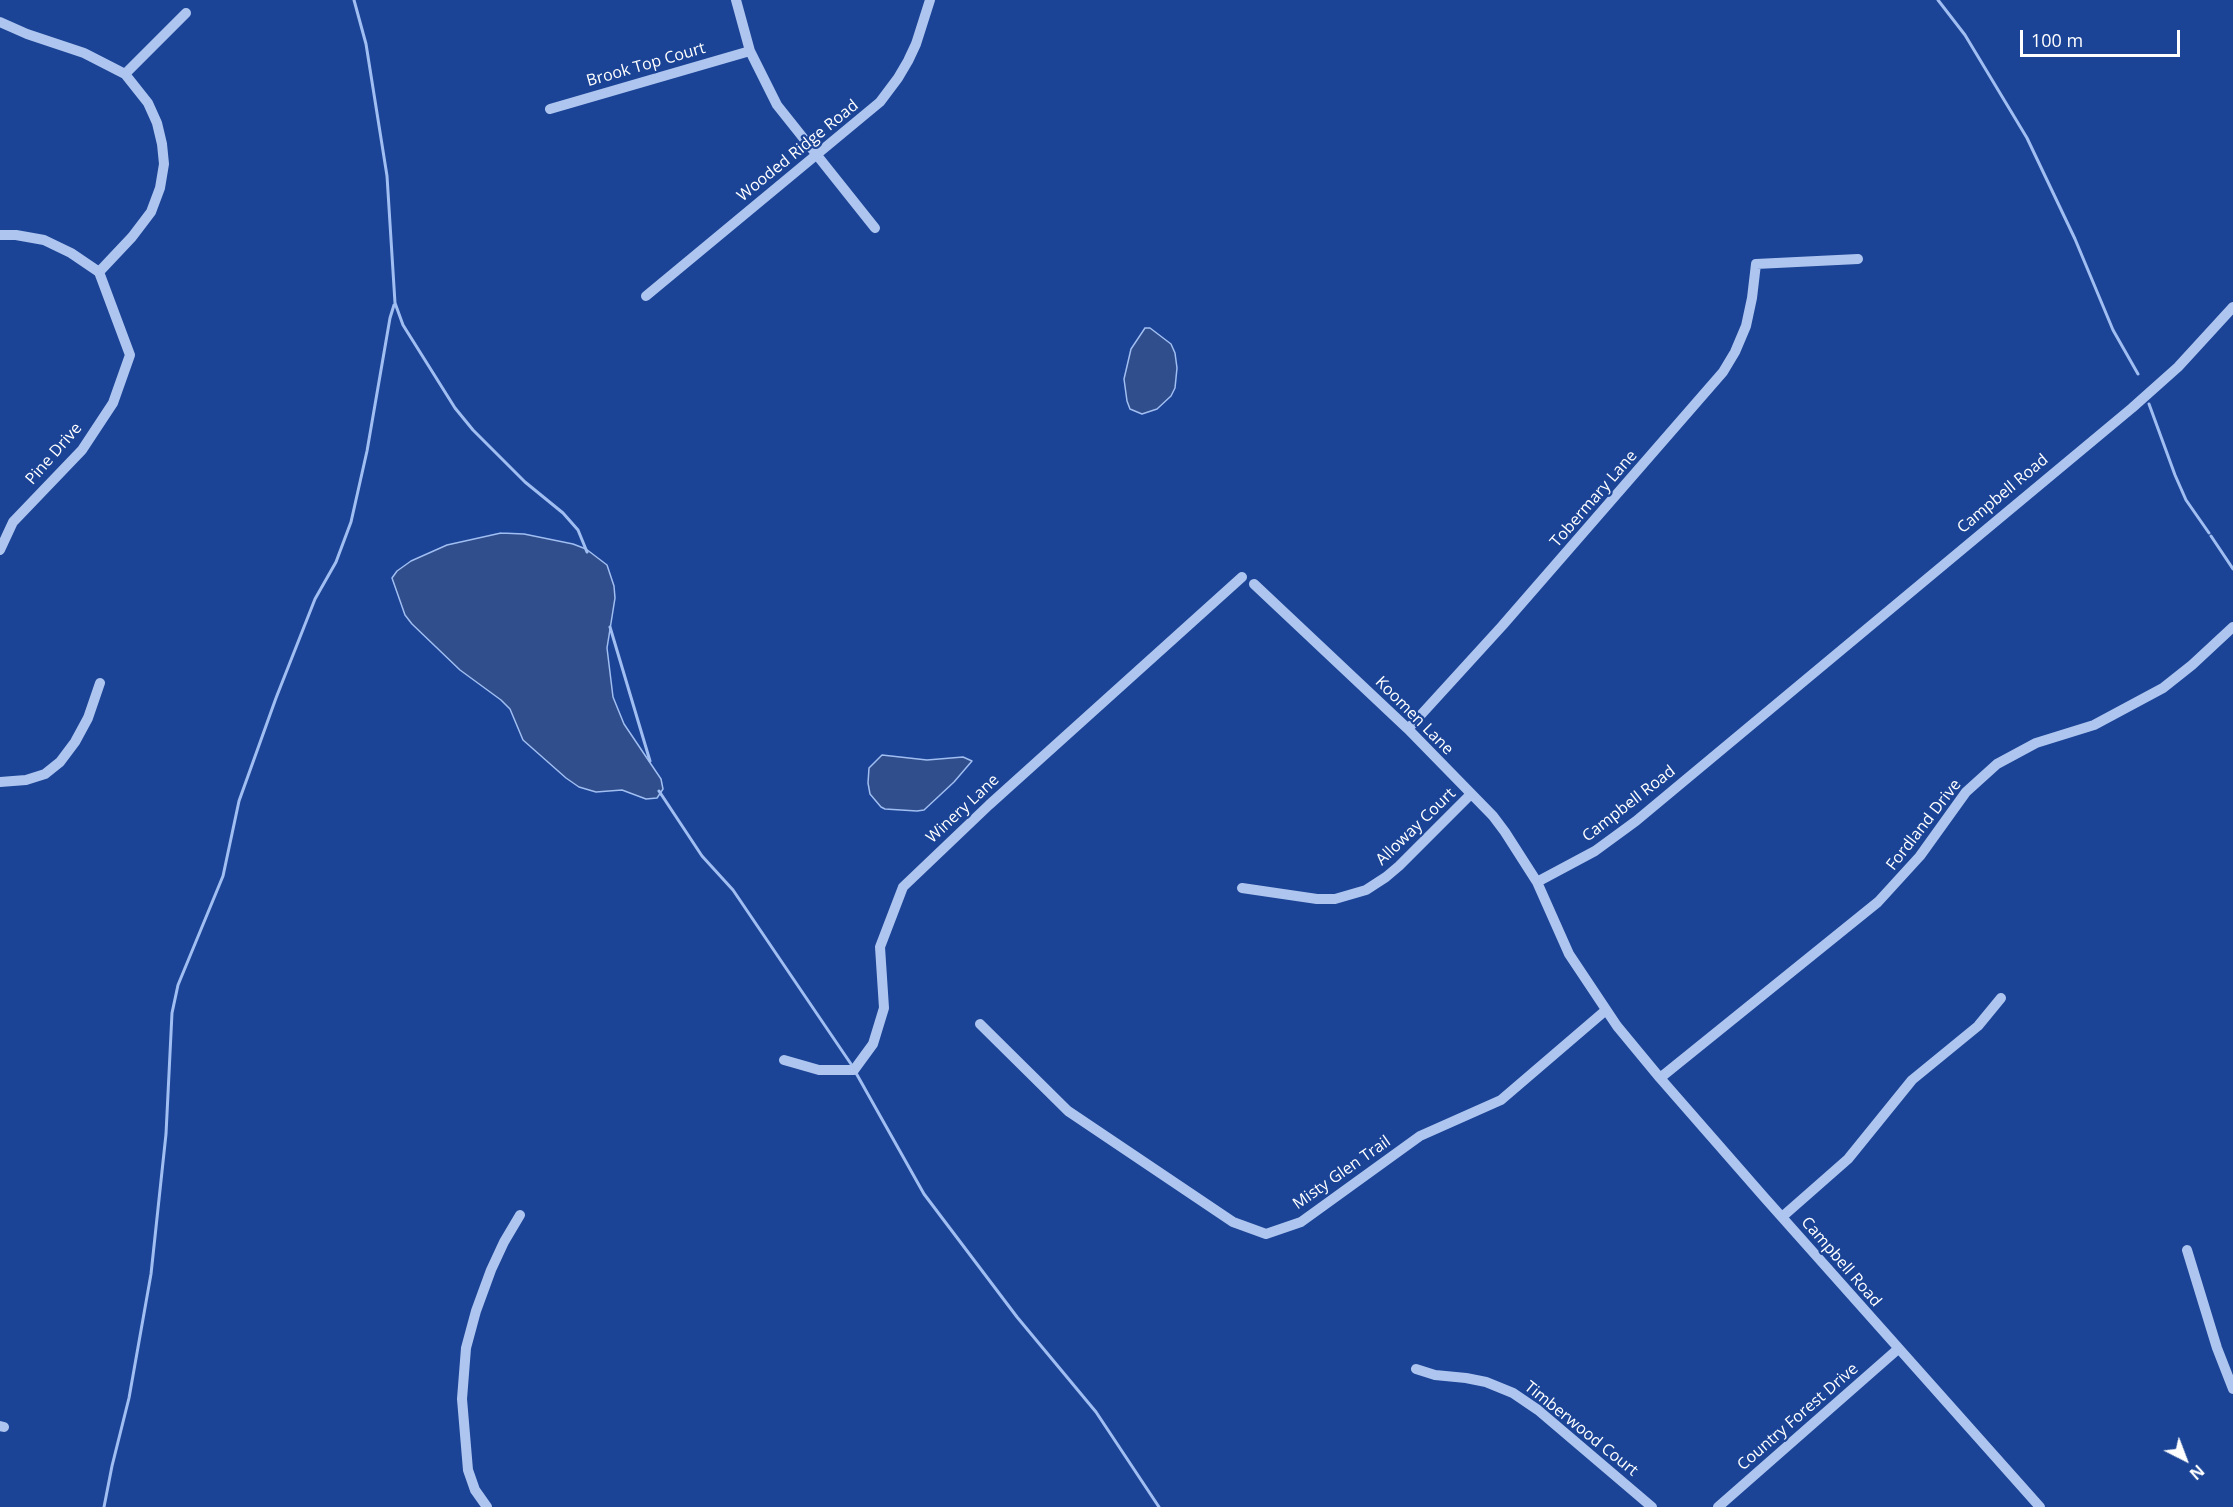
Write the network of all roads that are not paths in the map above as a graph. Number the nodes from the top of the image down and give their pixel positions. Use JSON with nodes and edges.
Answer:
{"nodes":[{"id":1,"x":736,"y":0,"type":"edge"},
{"id":2,"x":930,"y":0,"type":"edge"},
{"id":3,"x":186,"y":13,"type":"dead end"},
{"id":4,"x":0,"y":22,"type":"edge"},
{"id":5,"x":750,"y":51,"type":"junction"},
{"id":6,"x":125,"y":75,"type":"junction"},
{"id":7,"x":550,"y":109,"type":"dead end"},
{"id":8,"x":817,"y":155,"type":"junction"},
{"id":9,"x":876,"y":228,"type":"dead end"},
{"id":10,"x":0,"y":236,"type":"edge"},
{"id":11,"x":1858,"y":259,"type":"dead end"},
{"id":12,"x":99,"y":272,"type":"junction"},
{"id":13,"x":646,"y":296,"type":"dead end"},
{"id":14,"x":2233,"y":307,"type":"edge"},
{"id":15,"x":0,"y":550,"type":"edge"},
{"id":16,"x":1242,"y":577,"type":"dead end"},
{"id":17,"x":1254,"y":584,"type":"dead end"},
{"id":18,"x":2233,"y":627,"type":"edge"},
{"id":19,"x":100,"y":683,"type":"dead end"},
{"id":20,"x":1408,"y":729,"type":"junction"},
{"id":21,"x":0,"y":782,"type":"edge"},
{"id":22,"x":1471,"y":794,"type":"junction"},
{"id":23,"x":1538,"y":882,"type":"junction"},
{"id":24,"x":1242,"y":888,"type":"dead end"},
{"id":25,"x":2001,"y":998,"type":"dead end"},
{"id":26,"x":1606,"y":1010,"type":"junction"},
{"id":27,"x":980,"y":1024,"type":"dead end"},
{"id":28,"x":784,"y":1060,"type":"dead end"},
{"id":29,"x":1660,"y":1078,"type":"junction"},
{"id":30,"x":520,"y":1215,"type":"dead end"},
{"id":31,"x":1782,"y":1217,"type":"junction"},
{"id":32,"x":2187,"y":1250,"type":"dead end"},
{"id":33,"x":1898,"y":1349,"type":"junction"},
{"id":34,"x":1416,"y":1369,"type":"dead end"},
{"id":35,"x":2233,"y":1389,"type":"edge"},
{"id":36,"x":487,"y":1507,"type":"edge"},
{"id":37,"x":1652,"y":1507,"type":"edge"},
{"id":38,"x":1718,"y":1507,"type":"edge"},
{"id":39,"x":2040,"y":1507,"type":"edge"}],
"edges":[{"from":1,"to":5,"type":"street"},
{"from":2,"to":8,"type":"street","name":"Wooded Ridge Road"},
{"from":3,"to":6,"type":"street"},
{"from":4,"to":6,"type":"street"},
{"from":5,"to":7,"type":"street","name":"Brook Top Court"},
{"from":5,"to":8,"type":"street"},
{"from":6,"to":12,"type":"street"},
{"from":8,"to":9,"type":"street"},
{"from":8,"to":13,"type":"street","name":"Wooded Ridge Road"},
{"from":10,"to":12,"type":"street"},
{"from":11,"to":20,"type":"street","name":"Tobermary Lane"},
{"from":12,"to":15,"type":"street","name":"Pine Drive"},
{"from":14,"to":23,"type":"street","name":"Campbell Road"},
{"from":16,"to":28,"type":"street","name":"Winery Lane"},
{"from":17,"to":20,"type":"street","name":"Koomen Lane"},
{"from":18,"to":29,"type":"street","name":"Fordland Drive"},
{"from":19,"to":21,"type":"street"},
{"from":20,"to":22,"type":"street","name":"Koomen Lane"},
{"from":22,"to":23,"type":"street","name":"Koomen Lane"},
{"from":22,"to":24,"type":"street","name":"Alloway Court"},
{"from":23,"to":26,"type":"street","name":"Campbell Road"},
{"from":25,"to":31,"type":"street"},
{"from":26,"to":27,"type":"street","name":"Misty Glen Trail"},
{"from":26,"to":29,"type":"street","name":"Campbell Road"},
{"from":29,"to":31,"type":"street","name":"Campbell Road"},
{"from":30,"to":36,"type":"street"},
{"from":31,"to":33,"type":"street","name":"Campbell Road"},
{"from":32,"to":35,"type":"street"},
{"from":33,"to":38,"type":"street","name":"Country Forest Drive"},
{"from":33,"to":39,"type":"street","name":"Campbell Road"},
{"from":34,"to":37,"type":"street","name":"Timberwood Court"}]}
